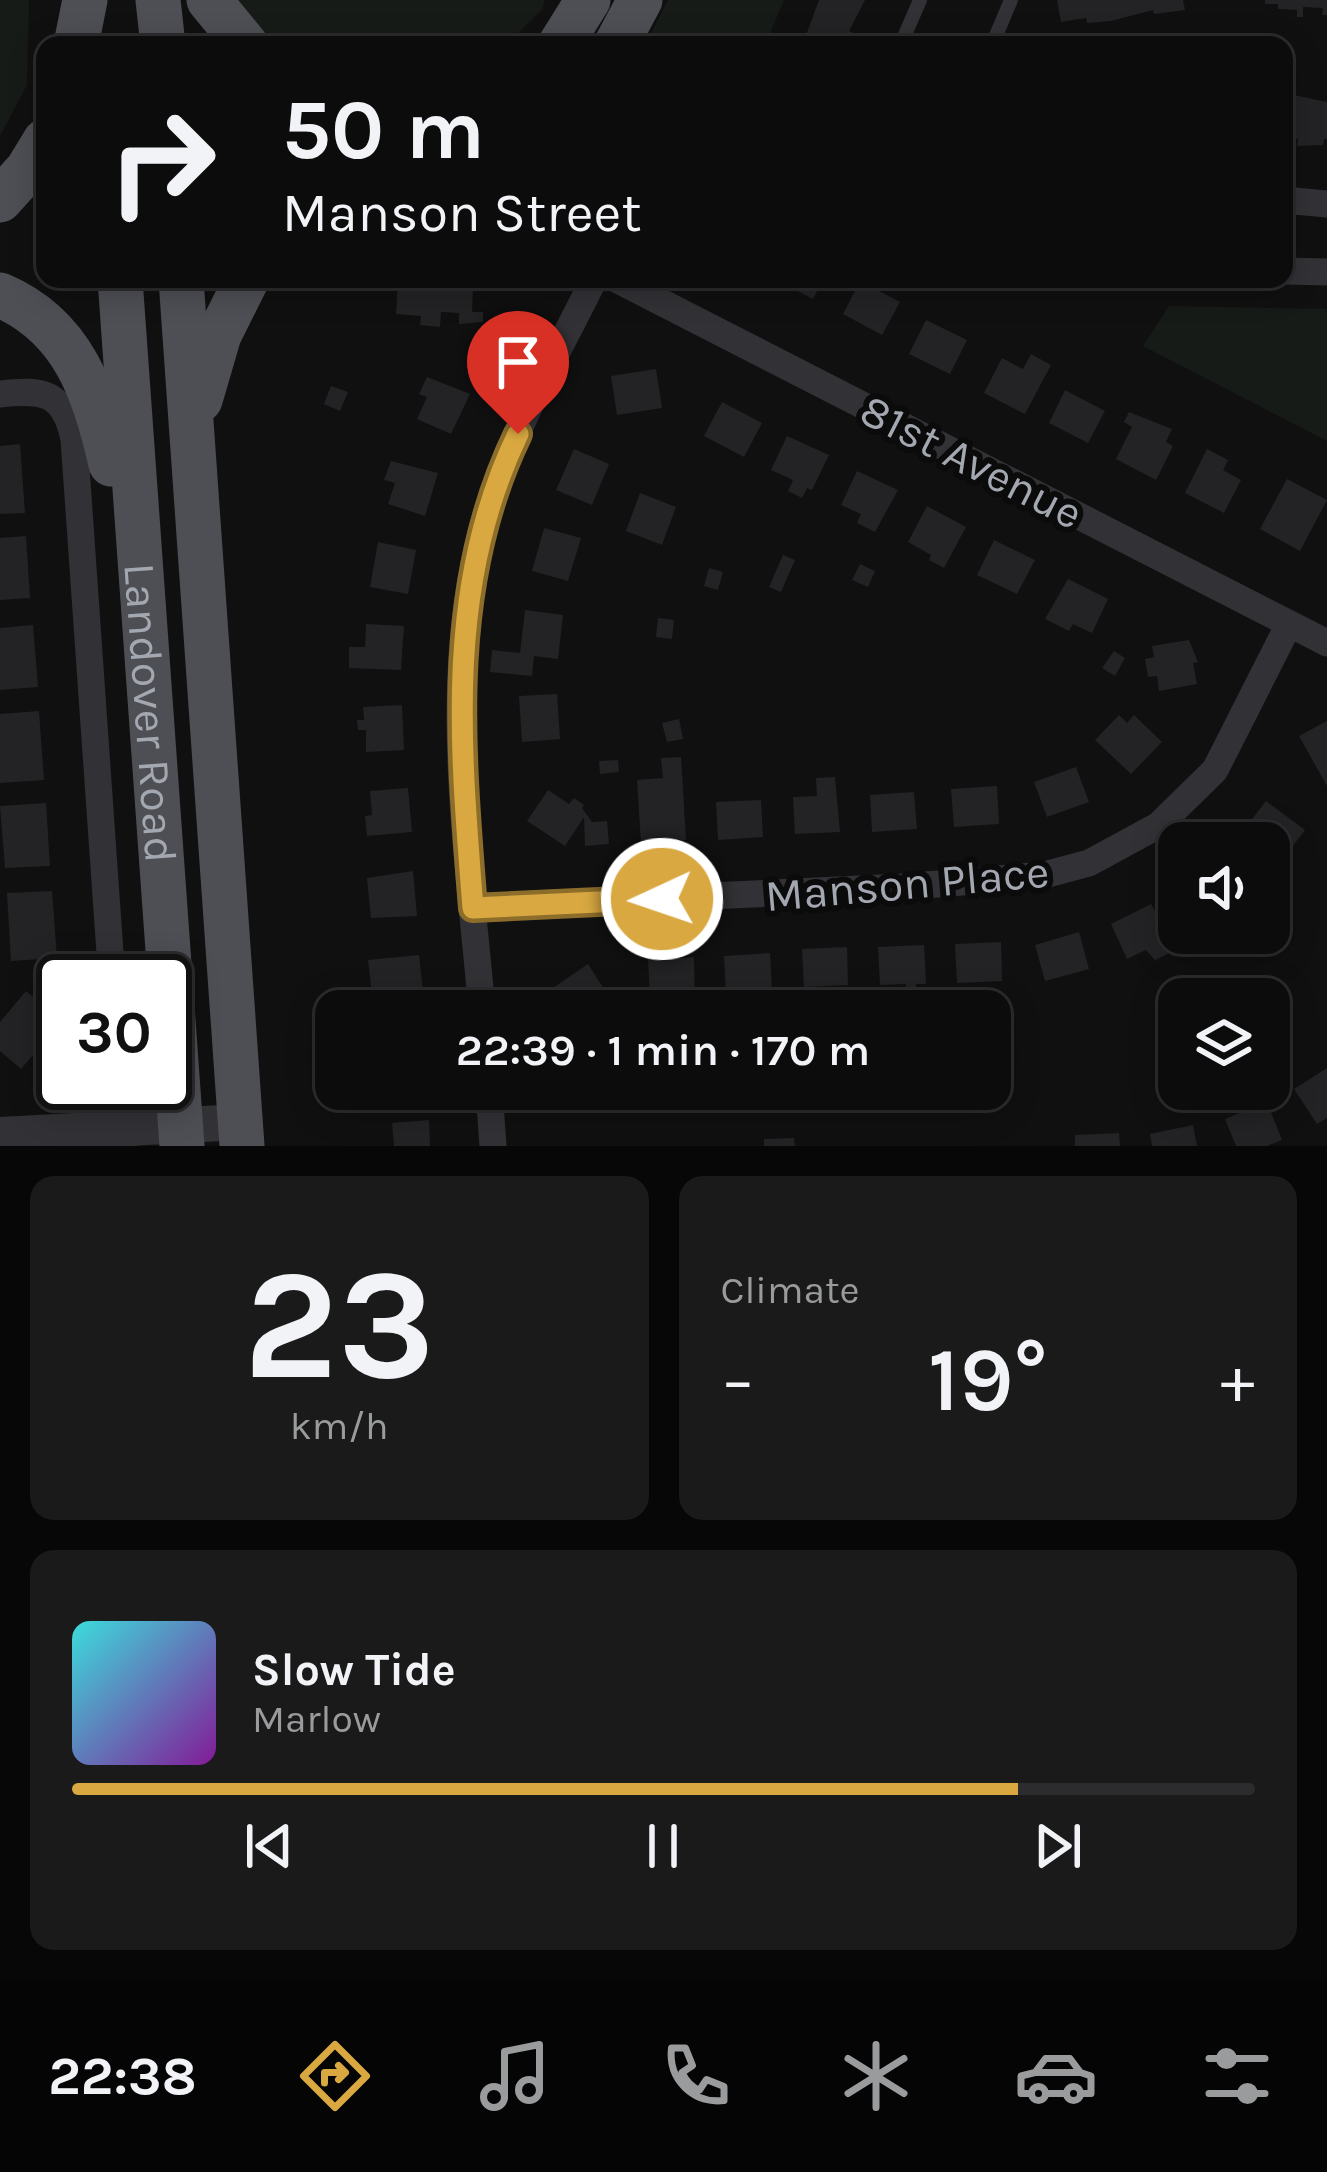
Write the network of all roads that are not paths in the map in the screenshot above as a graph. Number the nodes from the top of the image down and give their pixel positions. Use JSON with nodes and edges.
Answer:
{"nodes":[{"id":1,"x":85,"y":0,"type":"edge"},
{"id":2,"x":98,"y":0,"type":"edge"},
{"id":3,"x":158,"y":0,"type":"edge"},
{"id":4,"x":209,"y":0,"type":"edge"},
{"id":5,"x":589,"y":0,"type":"edge"},
{"id":6,"x":640,"y":0,"type":"edge"},
{"id":7,"x":920,"y":0,"type":"edge"},
{"id":8,"x":1011,"y":0,"type":"edge"},
{"id":9,"x":78,"y":36,"type":"edge"},
{"id":10,"x":102,"y":36,"type":"edge"},
{"id":11,"x":163,"y":36,"type":"edge"},
{"id":12,"x":239,"y":36,"type":"edge"},
{"id":13,"x":566,"y":36,"type":"edge"},
{"id":14,"x":621,"y":36,"type":"edge"},
{"id":15,"x":905,"y":36,"type":"edge"},
{"id":16,"x":996,"y":36,"type":"edge"},
{"id":17,"x":36,"y":155,"type":"edge"},
{"id":18,"x":0,"y":200,"type":"edge"},
{"id":19,"x":1293,"y":201,"type":"edge"},
{"id":20,"x":1327,"y":204,"type":"edge"},
{"id":21,"x":1293,"y":271,"type":"edge"},
{"id":22,"x":1327,"y":272,"type":"edge"},
{"id":23,"x":121,"y":288,"type":"edge"},
{"id":24,"x":182,"y":288,"type":"edge"},
{"id":25,"x":242,"y":288,"type":"edge"},
{"id":26,"x":590,"y":288,"type":"edge"},
{"id":27,"x":634,"y":288,"type":"edge"},
{"id":28,"x":0,"y":295,"type":"edge"},
{"id":29,"x":0,"y":394,"type":"edge"},
{"id":30,"x":191,"y":432,"type":"junction"},
{"id":31,"x":145,"y":620,"type":"junction"},
{"id":32,"x":1289,"y":624,"type":"junction"},
{"id":33,"x":1327,"y":644,"type":"edge"},
{"id":34,"x":473,"y":908,"type":"junction"},
{"id":35,"x":110,"y":954,"type":"edge"},
{"id":36,"x":480,"y":990,"type":"edge"},
{"id":37,"x":490,"y":1110,"type":"edge"},
{"id":38,"x":241,"y":1134,"type":"edge"},
{"id":39,"x":0,"y":1135,"type":"edge"},
{"id":40,"x":181,"y":1135,"type":"edge"},
{"id":41,"x":123,"y":1137,"type":"edge"},
{"id":42,"x":493,"y":1146,"type":"edge"}],
"edges":[{"from":1,"to":9,"type":"main road"},
{"from":2,"to":10,"type":"main road"},
{"from":3,"to":11,"type":"main road"},
{"from":4,"to":12,"type":"main road"},
{"from":5,"to":13,"type":"main road"},
{"from":6,"to":14,"type":"main road"},
{"from":7,"to":15,"type":"lane"},
{"from":8,"to":16,"type":"lane"},
{"from":17,"to":18,"type":"main road"},
{"from":19,"to":20,"type":"street"},
{"from":21,"to":22,"type":"street"},
{"from":23,"to":31,"type":"main road","name":"Landover Road"},
{"from":24,"to":30,"type":"main road","name":"Landover Road"},
{"from":25,"to":30,"type":"main road"},
{"from":26,"to":34,"type":"street"},
{"from":27,"to":32,"type":"street","name":"81st Avenue"},
{"from":28,"to":31,"type":"main road"},
{"from":29,"to":35,"type":"street","name":"Landover Road"},
{"from":30,"to":38,"type":"main road","name":"Landover Road"},
{"from":31,"to":40,"type":"main road","name":"Landover Road"},
{"from":32,"to":33,"type":"street","name":"81st Avenue"},
{"from":32,"to":34,"type":"street","name":"Manson Place"},
{"from":34,"to":36,"type":"street"},
{"from":37,"to":42,"type":"street"},
{"from":38,"to":40,"type":"street"},
{"from":39,"to":41,"type":"street"},
{"from":40,"to":41,"type":"street"}]}
